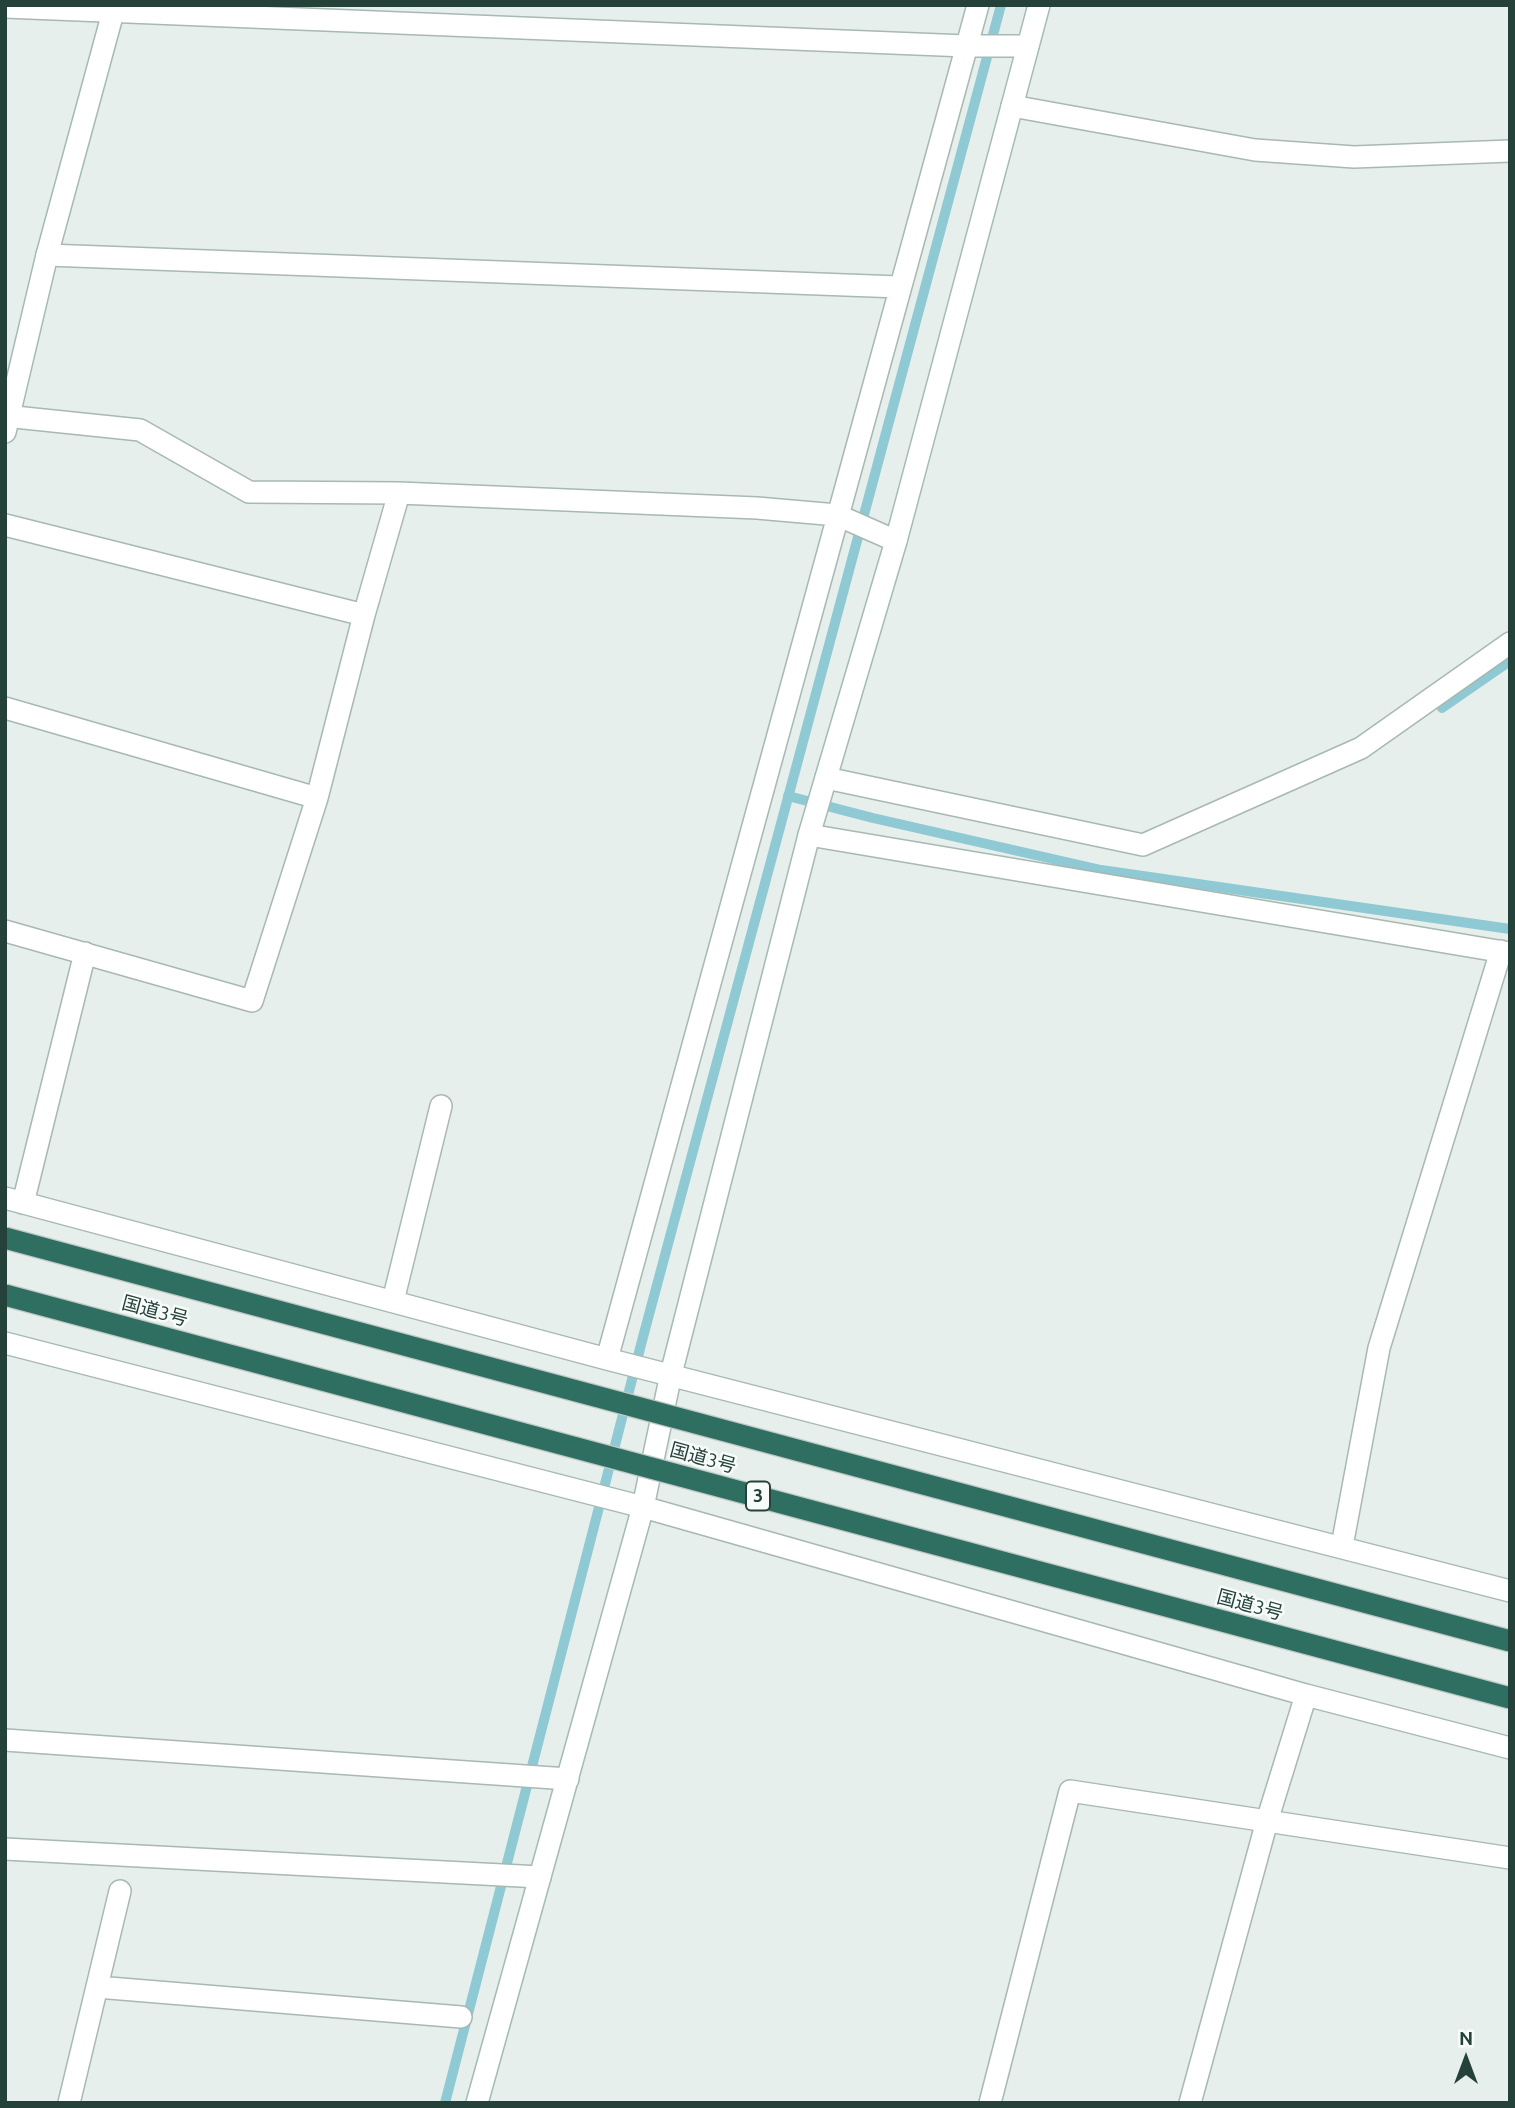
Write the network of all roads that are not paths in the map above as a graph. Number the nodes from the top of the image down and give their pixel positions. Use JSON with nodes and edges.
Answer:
{"nodes":[{"id":1,"x":978,"y":5,"type":"edge"},
{"id":2,"x":1039,"y":5,"type":"edge"},
{"id":3,"x":5,"y":7,"type":"edge"},
{"id":4,"x":115,"y":8,"type":"edge"},
{"id":5,"x":966,"y":46,"type":"junction"},
{"id":6,"x":1028,"y":46,"type":"junction"},
{"id":7,"x":1012,"y":106,"type":"junction"},
{"id":8,"x":1510,"y":151,"type":"edge"},
{"id":9,"x":47,"y":256,"type":"junction"},
{"id":10,"x":899,"y":286,"type":"junction"},
{"id":11,"x":7,"y":422,"type":"edge"},
{"id":12,"x":398,"y":493,"type":"junction"},
{"id":13,"x":837,"y":515,"type":"junction"},
{"id":14,"x":5,"y":525,"type":"edge"},
{"id":15,"x":895,"y":541,"type":"junction"},
{"id":16,"x":364,"y":615,"type":"junction"},
{"id":17,"x":1510,"y":643,"type":"edge"},
{"id":18,"x":5,"y":708,"type":"edge"},
{"id":19,"x":826,"y":778,"type":"junction"},
{"id":20,"x":317,"y":798,"type":"junction"},
{"id":21,"x":809,"y":835,"type":"junction"},
{"id":22,"x":5,"y":931,"type":"edge"},
{"id":23,"x":1505,"y":952,"type":"edge"},
{"id":24,"x":85,"y":953,"type":"junction"},
{"id":25,"x":441,"y":1106,"type":"dead end"},
{"id":26,"x":14,"y":1201,"type":"edge"},
{"id":27,"x":5,"y":1238,"type":"edge"},
{"id":28,"x":5,"y":1294,"type":"edge"},
{"id":29,"x":393,"y":1301,"type":"junction"},
{"id":30,"x":5,"y":1343,"type":"edge"},
{"id":31,"x":607,"y":1359,"type":"junction"},
{"id":32,"x":671,"y":1374,"type":"junction"},
{"id":33,"x":643,"y":1507,"type":"junction"},
{"id":34,"x":1342,"y":1546,"type":"junction"},
{"id":35,"x":1510,"y":1591,"type":"edge"},
{"id":36,"x":1510,"y":1641,"type":"edge"},
{"id":37,"x":1306,"y":1695,"type":"junction"},
{"id":38,"x":1510,"y":1698,"type":"edge"},
{"id":39,"x":5,"y":1740,"type":"edge"},
{"id":40,"x":1510,"y":1748,"type":"edge"},
{"id":41,"x":568,"y":1779,"type":"junction"},
{"id":42,"x":1267,"y":1821,"type":"junction"},
{"id":43,"x":5,"y":1849,"type":"edge"},
{"id":44,"x":1510,"y":1858,"type":"edge"},
{"id":45,"x":540,"y":1877,"type":"junction"},
{"id":46,"x":120,"y":1891,"type":"dead end"},
{"id":47,"x":97,"y":1987,"type":"junction"},
{"id":48,"x":461,"y":2017,"type":"dead end"},
{"id":49,"x":69,"y":2103,"type":"edge"},
{"id":50,"x":477,"y":2103,"type":"edge"},
{"id":51,"x":990,"y":2103,"type":"edge"},
{"id":52,"x":1190,"y":2103,"type":"edge"}],
"edges":[{"from":1,"to":5,"type":"street"},
{"from":2,"to":6,"type":"street"},
{"from":3,"to":4,"type":"street"},
{"from":4,"to":5,"type":"street"},
{"from":4,"to":9,"type":"street"},
{"from":5,"to":6,"type":"street"},
{"from":5,"to":10,"type":"street"},
{"from":6,"to":7,"type":"street"},
{"from":7,"to":8,"type":"street"},
{"from":7,"to":15,"type":"street"},
{"from":9,"to":10,"type":"street"},
{"from":9,"to":11,"type":"street"},
{"from":10,"to":13,"type":"street"},
{"from":11,"to":12,"type":"street"},
{"from":12,"to":13,"type":"street"},
{"from":12,"to":16,"type":"street"},
{"from":13,"to":15,"type":"street"},
{"from":13,"to":31,"type":"street"},
{"from":14,"to":16,"type":"street"},
{"from":15,"to":19,"type":"street"},
{"from":16,"to":20,"type":"street"},
{"from":17,"to":19,"type":"street"},
{"from":18,"to":20,"type":"street"},
{"from":19,"to":21,"type":"street"},
{"from":20,"to":24,"type":"street"},
{"from":21,"to":23,"type":"street"},
{"from":21,"to":32,"type":"street"},
{"from":22,"to":24,"type":"street"},
{"from":23,"to":34,"type":"street"},
{"from":24,"to":26,"type":"street"},
{"from":25,"to":29,"type":"street"},
{"from":26,"to":29,"type":"street"},
{"from":27,"to":36,"type":"highway","name":"国道3号","bridge":true},
{"from":28,"to":38,"type":"highway","name":"国道3号","number":"3","bridge":true},
{"from":29,"to":31,"type":"street"},
{"from":30,"to":33,"type":"street"},
{"from":31,"to":32,"type":"street"},
{"from":32,"to":33,"type":"street"},
{"from":32,"to":34,"type":"street"},
{"from":33,"to":37,"type":"street"},
{"from":33,"to":41,"type":"street"},
{"from":34,"to":35,"type":"street"},
{"from":37,"to":40,"type":"street"},
{"from":37,"to":42,"type":"street"},
{"from":39,"to":41,"type":"street"},
{"from":41,"to":45,"type":"street"},
{"from":42,"to":44,"type":"street"},
{"from":42,"to":51,"type":"street"},
{"from":42,"to":52,"type":"street"},
{"from":43,"to":45,"type":"street"},
{"from":45,"to":50,"type":"street"},
{"from":46,"to":47,"type":"street"},
{"from":47,"to":48,"type":"street"},
{"from":47,"to":49,"type":"street"}]}
